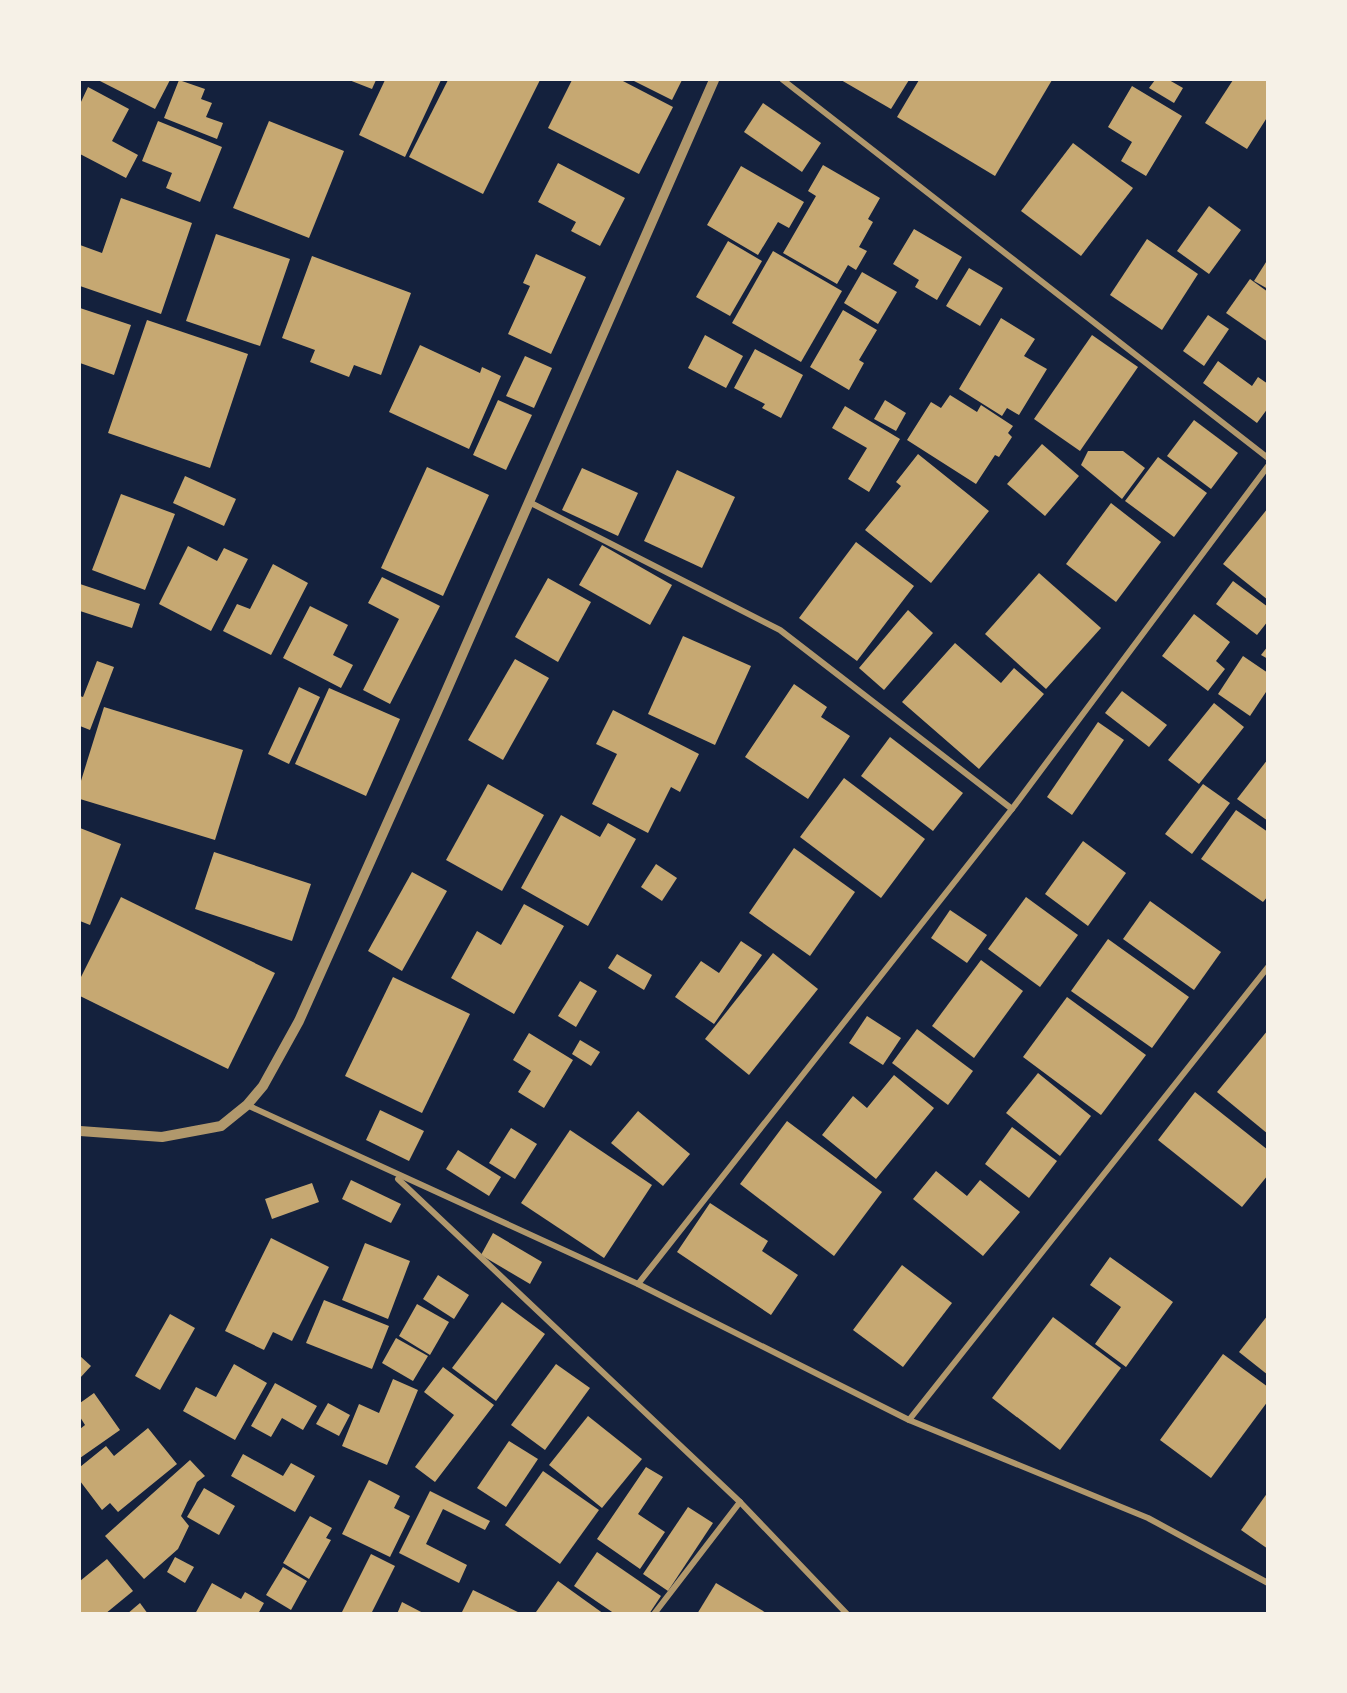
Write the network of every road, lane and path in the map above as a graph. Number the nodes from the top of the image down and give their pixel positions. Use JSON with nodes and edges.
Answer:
{"nodes":[{"id":1,"x":714,"y":80,"type":"edge"},
{"id":2,"x":783,"y":80,"type":"edge"},
{"id":3,"x":1268,"y":458,"type":"edge"},
{"id":4,"x":1268,"y":466,"type":"edge"},
{"id":5,"x":530,"y":502,"type":"junction"},
{"id":6,"x":1012,"y":808,"type":"junction"},
{"id":7,"x":1268,"y":967,"type":"edge"},
{"id":8,"x":247,"y":1105,"type":"junction"},
{"id":9,"x":80,"y":1131,"type":"edge"},
{"id":10,"x":394,"y":1174,"type":"junction"},
{"id":11,"x":638,"y":1284,"type":"junction"},
{"id":12,"x":909,"y":1420,"type":"junction"},
{"id":13,"x":740,"y":1502,"type":"junction"},
{"id":14,"x":1268,"y":1583,"type":"edge"},
{"id":15,"x":654,"y":1614,"type":"edge"},
{"id":16,"x":847,"y":1614,"type":"edge"}],
"edges":[{"from":1,"to":5,"type":"street"},
{"from":2,"to":3,"type":"street"},
{"from":4,"to":6,"type":"street"},
{"from":5,"to":6,"type":"street"},
{"from":5,"to":8,"type":"street"},
{"from":6,"to":11,"type":"street"},
{"from":7,"to":12,"type":"street"},
{"from":8,"to":9,"type":"street"},
{"from":8,"to":10,"type":"street"},
{"from":10,"to":11,"type":"street"},
{"from":10,"to":13,"type":"street"},
{"from":11,"to":12,"type":"street"},
{"from":12,"to":14,"type":"street"},
{"from":13,"to":15,"type":"street"},
{"from":13,"to":16,"type":"street"}]}
